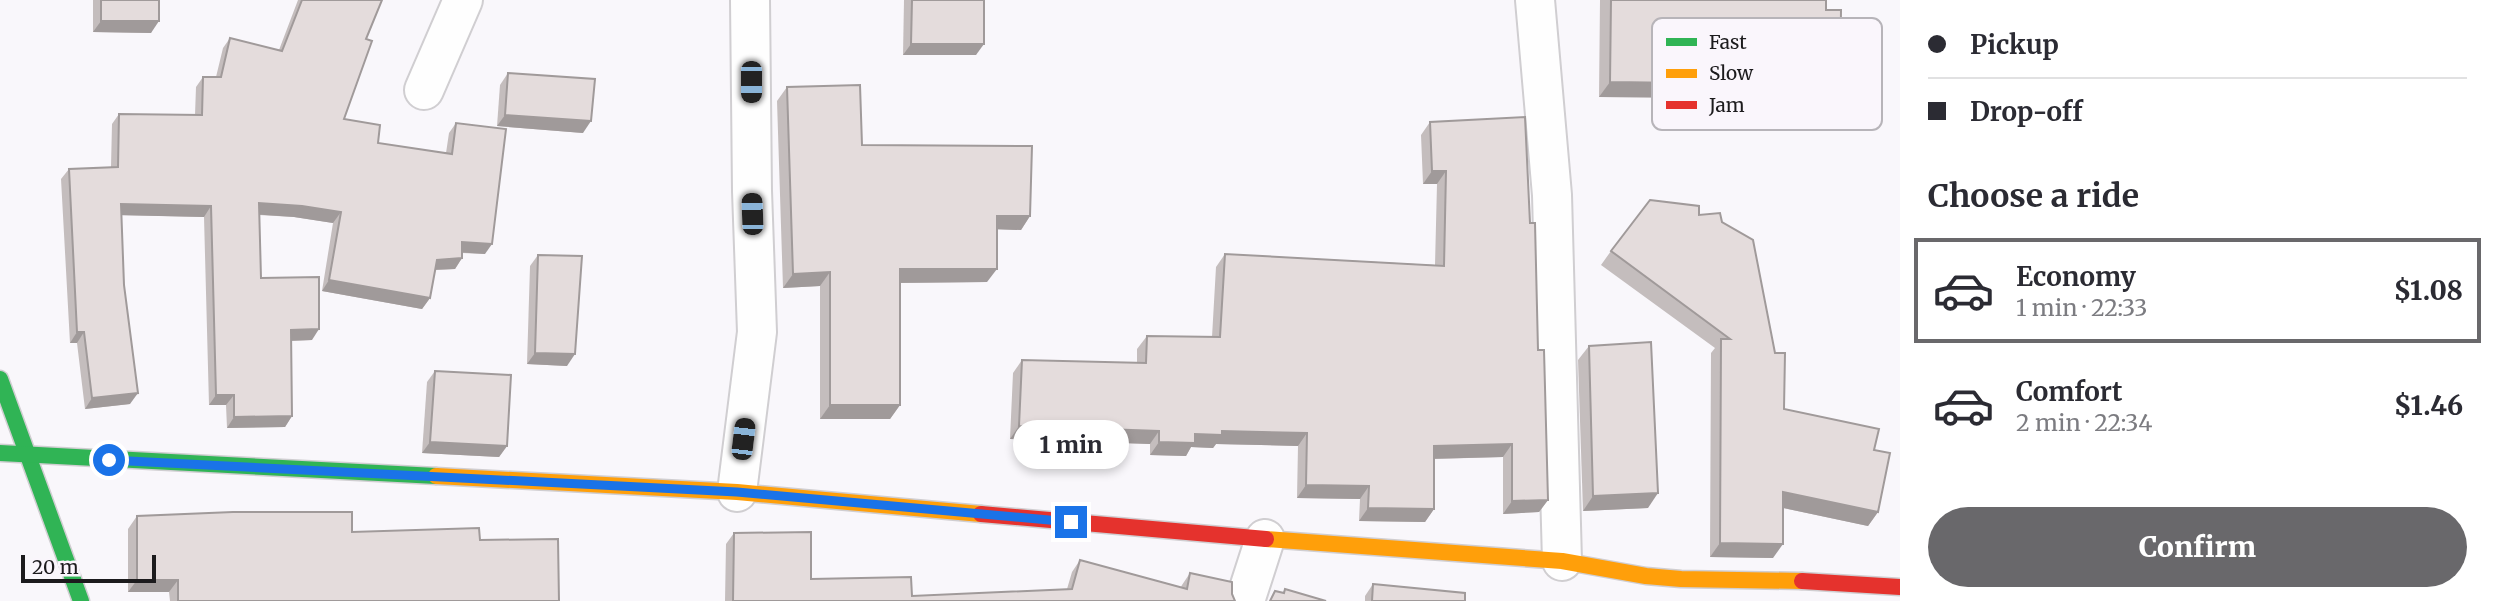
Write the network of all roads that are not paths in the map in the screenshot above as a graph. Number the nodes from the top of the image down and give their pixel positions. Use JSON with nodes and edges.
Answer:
{"nodes":[{"id":1,"x":463,"y":0,"type":"edge"},
{"id":2,"x":750,"y":0,"type":"edge"},
{"id":3,"x":1535,"y":0,"type":"edge"},
{"id":4,"x":424,"y":90,"type":"dead end"},
{"id":5,"x":0,"y":379,"type":"edge"},
{"id":6,"x":0,"y":453,"type":"edge"},
{"id":7,"x":30,"y":456,"type":"junction"},
{"id":8,"x":737,"y":492,"type":"junction"},
{"id":9,"x":1265,"y":539,"type":"junction"},
{"id":10,"x":1562,"y":561,"type":"junction"},
{"id":11,"x":1900,"y":587,"type":"edge"},
{"id":12,"x":1682,"y":590,"type":"edge"},
{"id":13,"x":81,"y":601,"type":"edge"},
{"id":14,"x":1245,"y":601,"type":"edge"}],
"edges":[{"from":1,"to":4,"type":"street"},
{"from":2,"to":8,"type":"street"},
{"from":3,"to":10,"type":"street"},
{"from":5,"to":7,"type":"street"},
{"from":6,"to":7,"type":"street"},
{"from":7,"to":8,"type":"street"},
{"from":7,"to":13,"type":"street"},
{"from":8,"to":9,"type":"street"},
{"from":9,"to":10,"type":"street"},
{"from":9,"to":14,"type":"street"},
{"from":10,"to":12,"type":"street"},
{"from":11,"to":12,"type":"street"}]}
